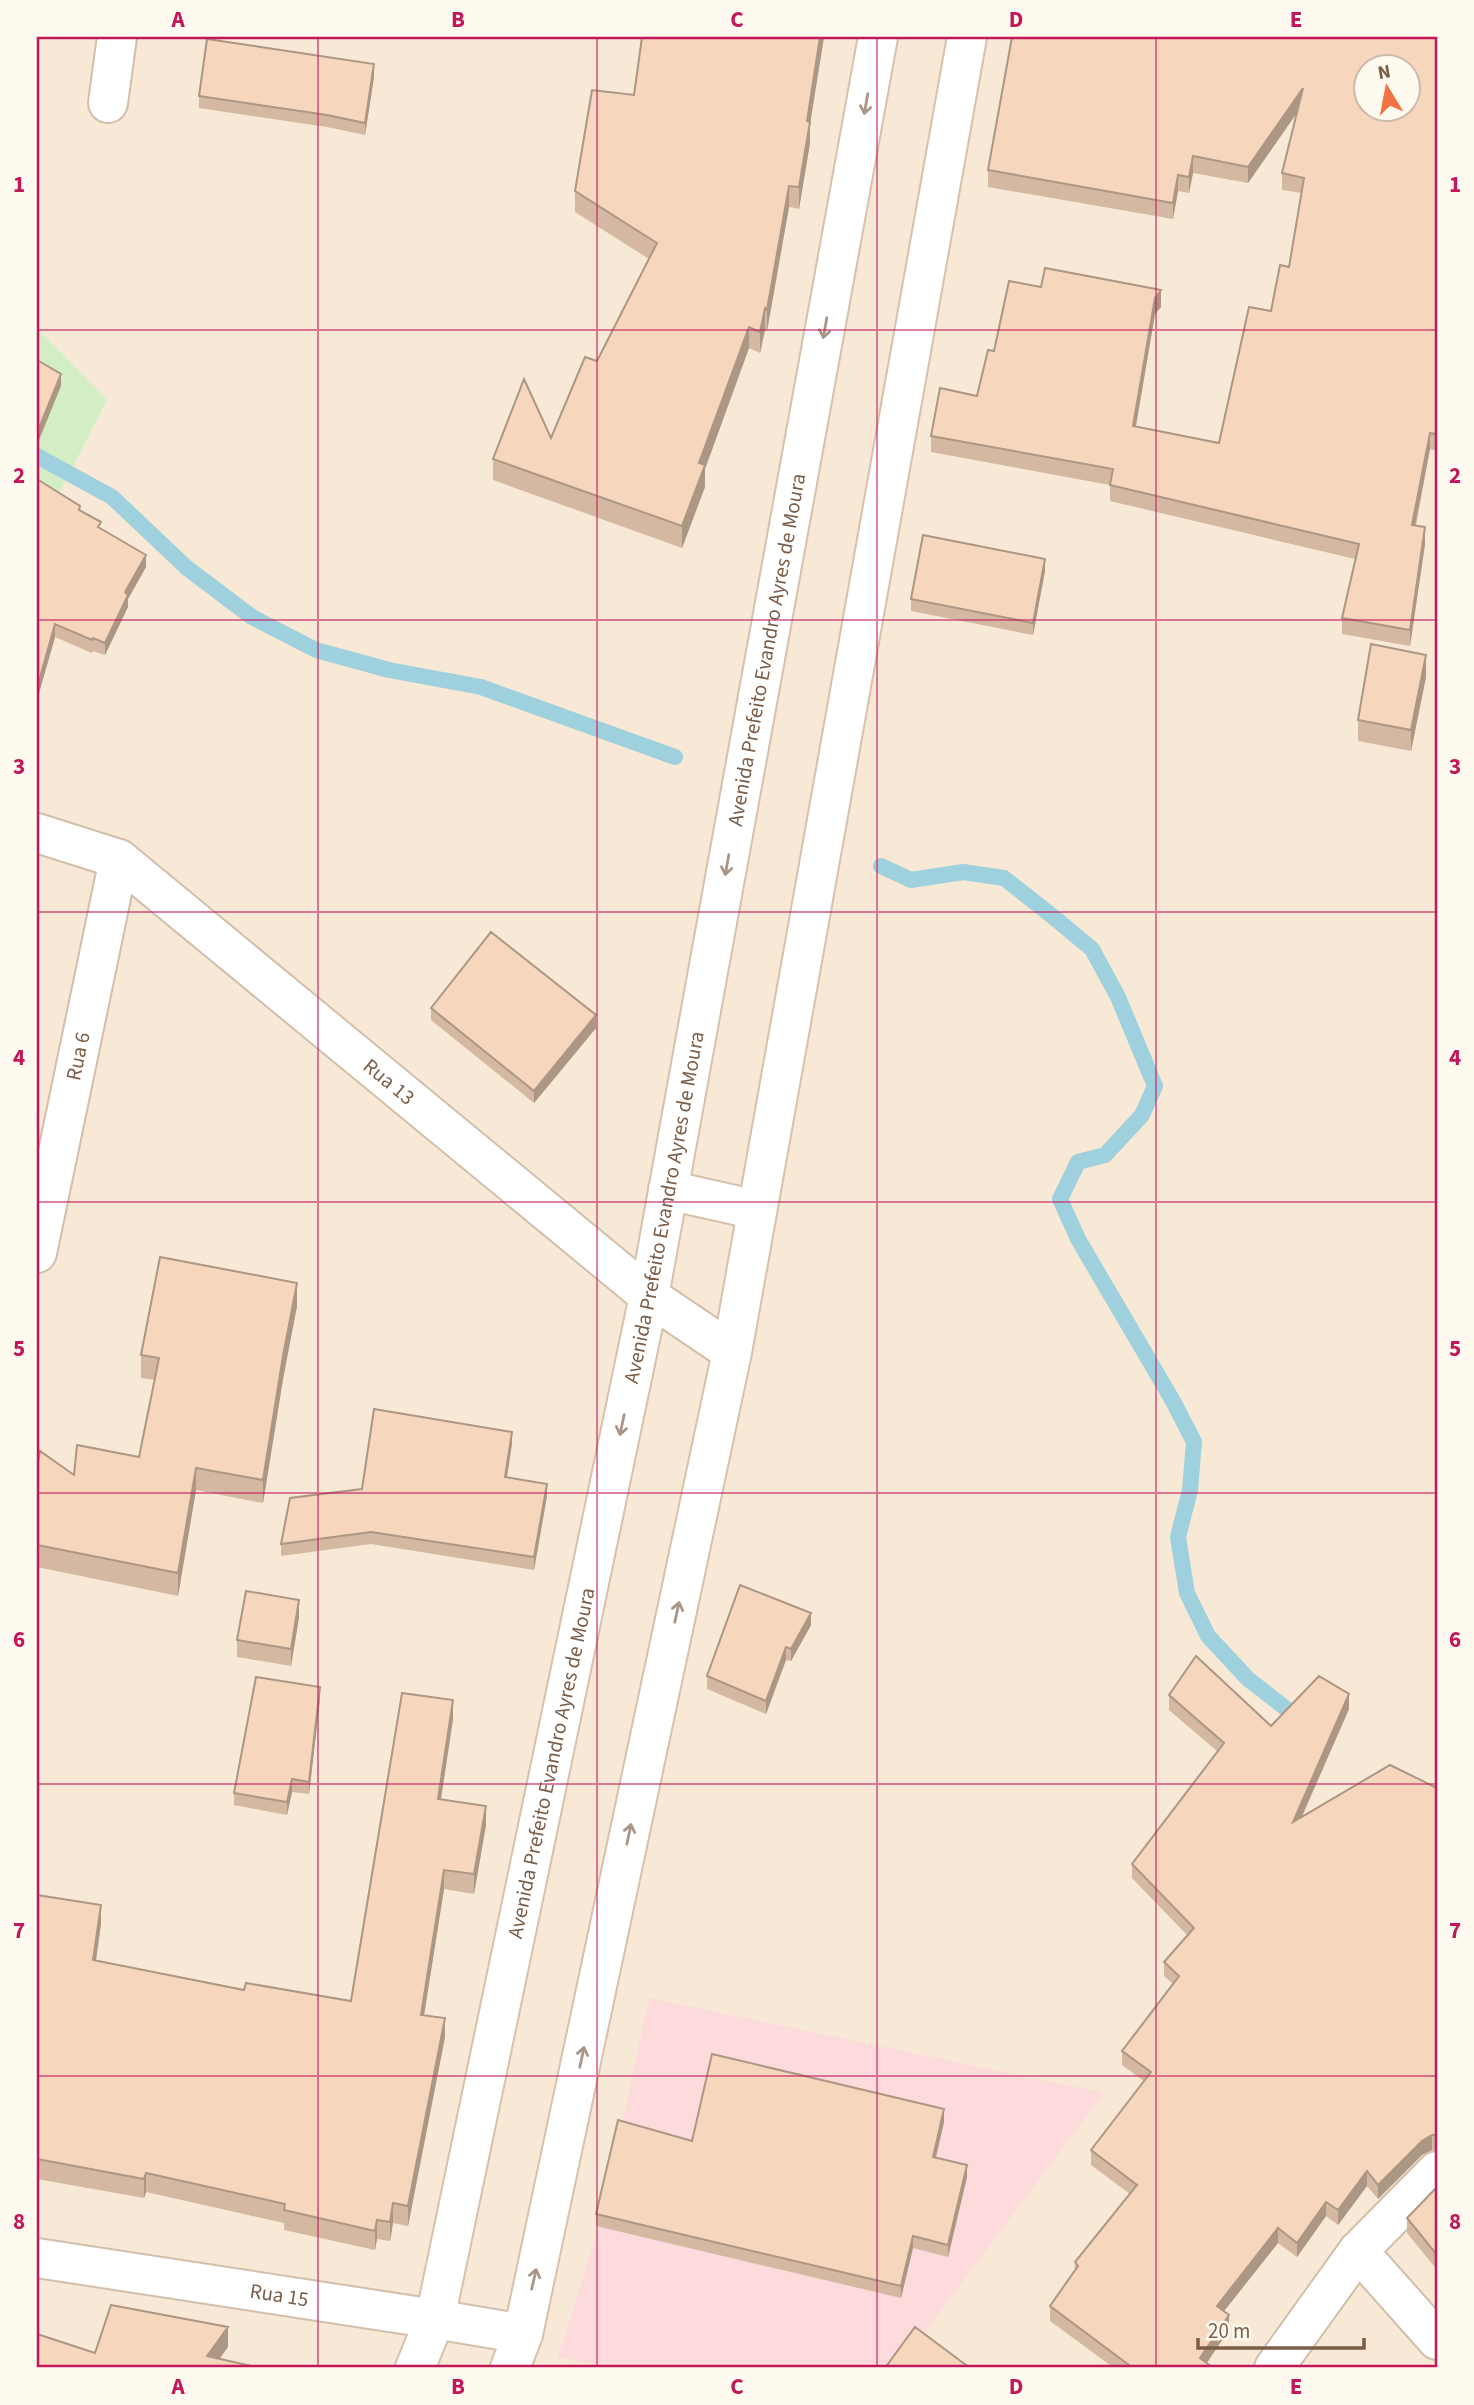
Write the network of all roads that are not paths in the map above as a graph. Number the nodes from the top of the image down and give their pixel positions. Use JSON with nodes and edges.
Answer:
{"nodes":[{"id":1,"x":117,"y":37,"type":"edge"},
{"id":2,"x":878,"y":37,"type":"edge"},
{"id":3,"x":967,"y":37,"type":"edge"},
{"id":4,"x":108,"y":103,"type":"dead end"},
{"id":5,"x":37,"y":834,"type":"edge"},
{"id":6,"x":119,"y":859,"type":"junction"},
{"id":7,"x":668,"y":1190,"type":"junction"},
{"id":8,"x":757,"y":1210,"type":"junction"},
{"id":9,"x":37,"y":1253,"type":"edge"},
{"id":10,"x":649,"y":1296,"type":"junction"},
{"id":11,"x":732,"y":1352,"type":"junction"},
{"id":12,"x":1437,"y":2171,"type":"edge"},
{"id":13,"x":1358,"y":2251,"type":"junction"},
{"id":14,"x":37,"y":2258,"type":"edge"},
{"id":15,"x":435,"y":2319,"type":"junction"},
{"id":16,"x":1437,"y":2340,"type":"edge"},
{"id":17,"x":516,"y":2351,"type":"edge"},
{"id":18,"x":415,"y":2368,"type":"edge"},
{"id":19,"x":1274,"y":2368,"type":"edge"}],
"edges":[{"from":1,"to":4,"type":"street"},
{"from":2,"to":7,"type":"street","name":"Avenida Prefeito Evandro Ayres de Moura","one_way":true},
{"from":3,"to":8,"type":"street"},
{"from":5,"to":6,"type":"street","name":"Rua 13"},
{"from":6,"to":9,"type":"street","name":"Rua 6"},
{"from":6,"to":10,"type":"street","name":"Rua 13"},
{"from":7,"to":8,"type":"street"},
{"from":7,"to":10,"type":"street","name":"Avenida Prefeito Evandro Ayres de Moura"},
{"from":8,"to":11,"type":"street"},
{"from":10,"to":11,"type":"street","name":"Rua 13"},
{"from":10,"to":15,"type":"street","name":"Avenida Prefeito Evandro Ayres de Moura","one_way":true},
{"from":17,"to":11,"type":"street","one_way":true},
{"from":12,"to":13,"type":"street"},
{"from":13,"to":16,"type":"street"},
{"from":13,"to":19,"type":"street"},
{"from":14,"to":15,"type":"street","name":"Rua 15"},
{"from":15,"to":17,"type":"street","name":"Rua 15"},
{"from":15,"to":18,"type":"street","name":"Avenida Prefeito Evandro Ayres de Moura"}]}
